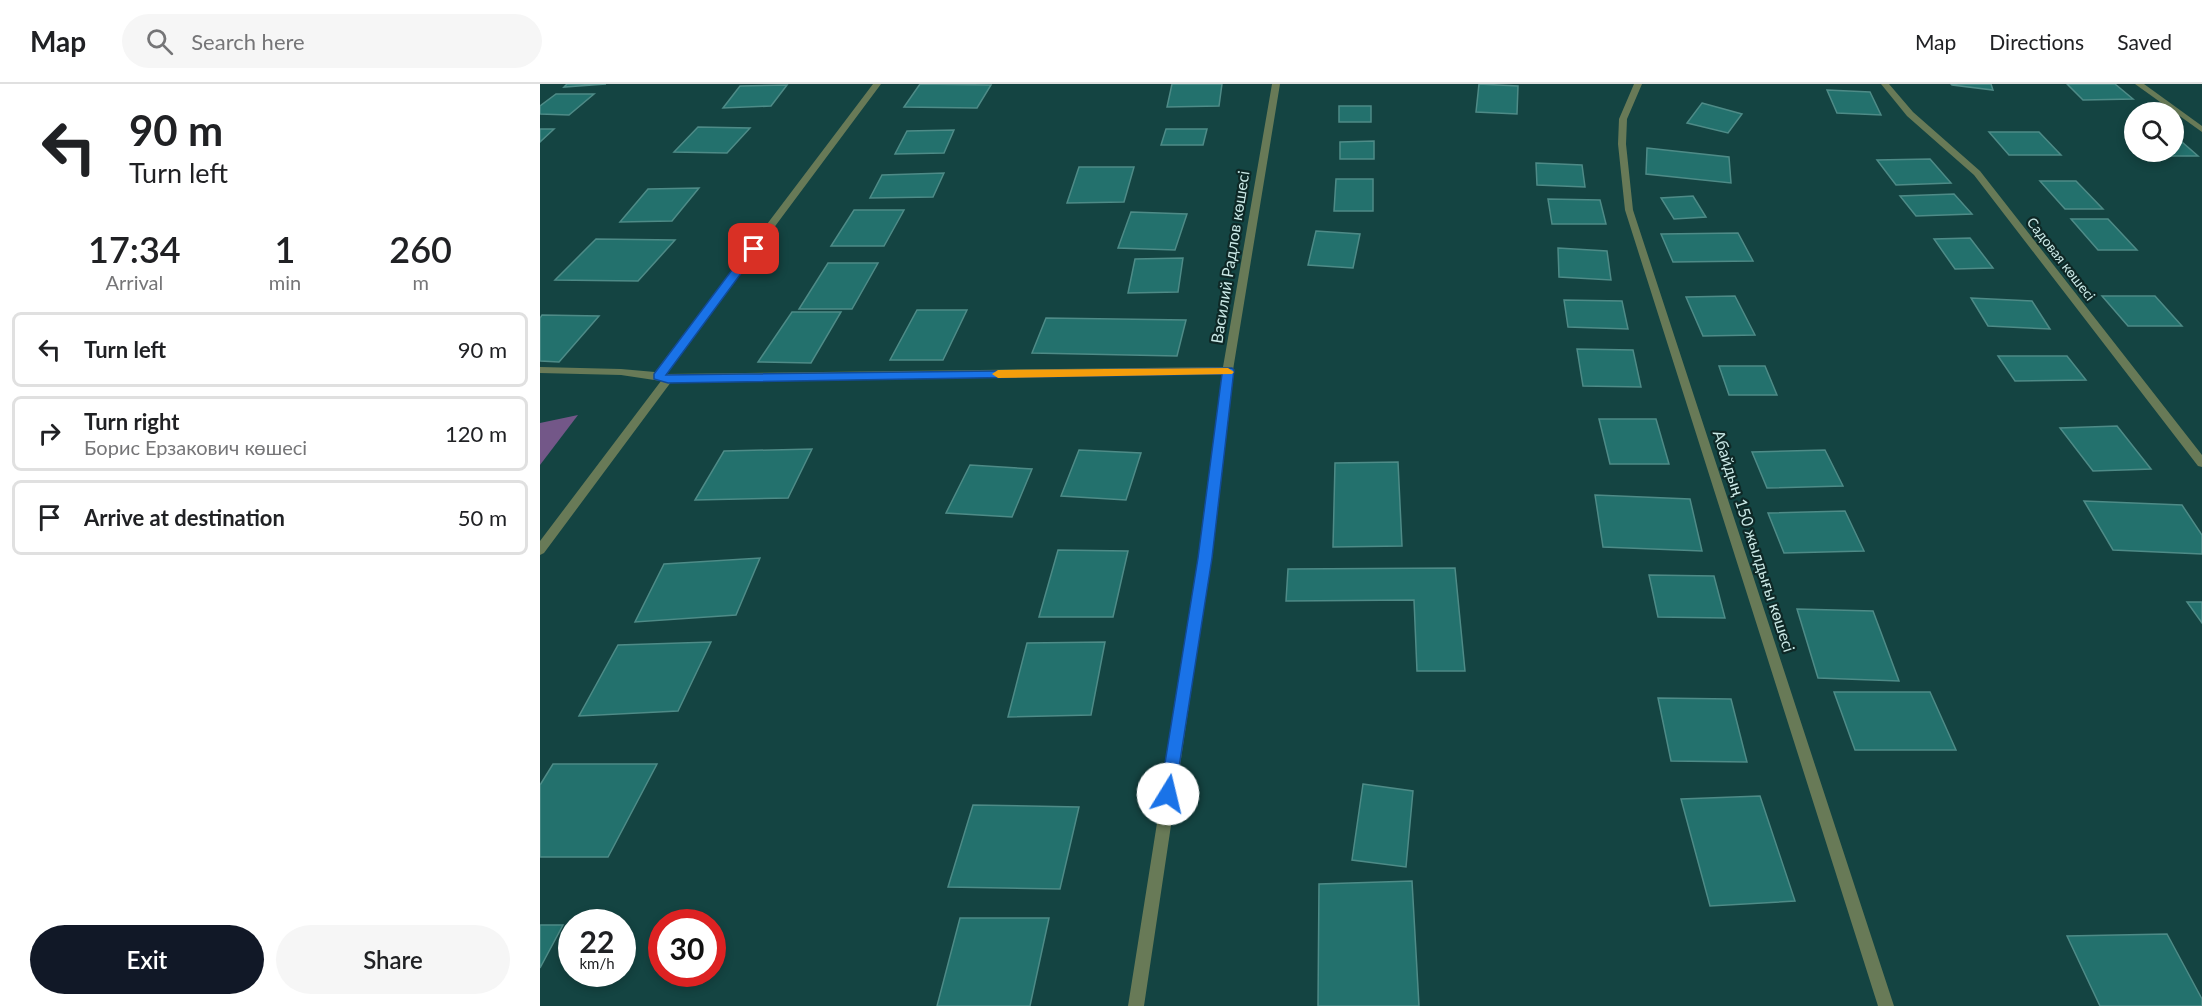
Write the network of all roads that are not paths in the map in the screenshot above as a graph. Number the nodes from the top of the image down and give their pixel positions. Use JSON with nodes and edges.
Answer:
{"nodes":[{"id":1,"x":877,"y":84,"type":"edge"},
{"id":2,"x":1276,"y":84,"type":"edge"},
{"id":3,"x":1638,"y":84,"type":"edge"},
{"id":4,"x":1885,"y":84,"type":"edge"},
{"id":5,"x":2139,"y":84,"type":"edge"},
{"id":6,"x":2202,"y":130,"type":"edge"},
{"id":7,"x":540,"y":370,"type":"edge"},
{"id":8,"x":1228,"y":370,"type":"junction"},
{"id":9,"x":663,"y":378,"type":"junction"},
{"id":10,"x":2202,"y":464,"type":"edge"},
{"id":11,"x":540,"y":550,"type":"edge"},
{"id":12,"x":1136,"y":1006,"type":"edge"},
{"id":13,"x":1886,"y":1006,"type":"edge"}],
"edges":[{"from":1,"to":9,"type":"street"},
{"from":2,"to":8,"type":"street","name":"Василий Радлов көшесі"},
{"from":3,"to":13,"type":"street","name":"Абайдың 150 жылдығы көшесі"},
{"from":4,"to":10,"type":"street","name":"Садовая көшесі"},
{"from":5,"to":6,"type":"street"},
{"from":7,"to":9,"type":"street"},
{"from":8,"to":9,"type":"street"},
{"from":8,"to":12,"type":"street","name":"Василий Радлов көшесі"},
{"from":9,"to":11,"type":"street"}]}
